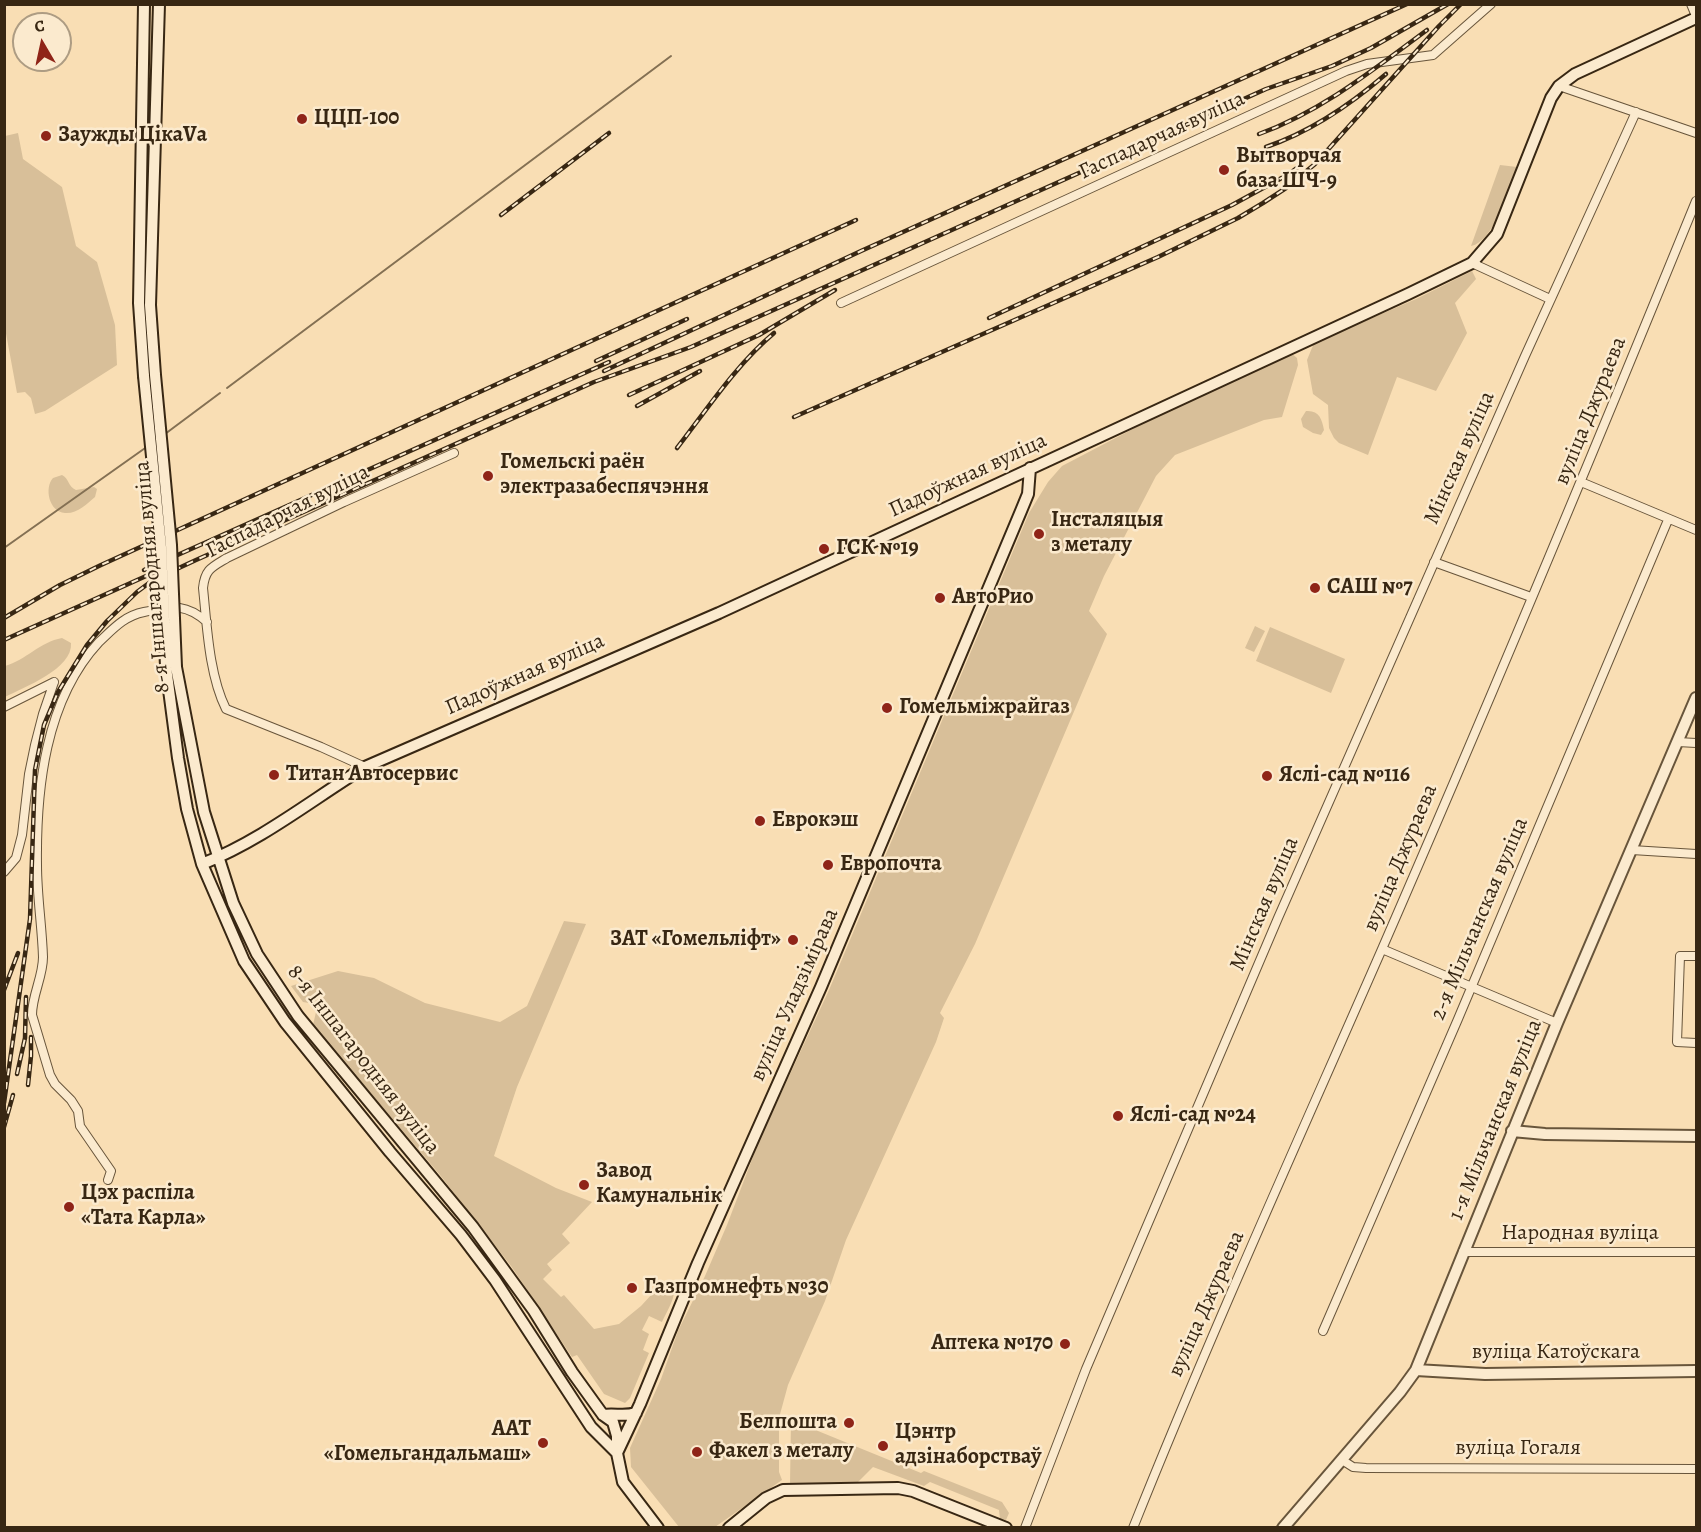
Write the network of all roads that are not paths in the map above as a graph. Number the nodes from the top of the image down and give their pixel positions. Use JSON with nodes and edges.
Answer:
{"nodes":[{"id":1,"x":144,"y":4,"type":"edge"},
{"id":2,"x":159,"y":4,"type":"edge"},
{"id":3,"x":1491,"y":4,"type":"edge"},
{"id":4,"x":1691,"y":4,"type":"edge"},
{"id":5,"x":1696,"y":17,"type":"edge"},
{"id":6,"x":1559,"y":86,"type":"junction"},
{"id":7,"x":142,"y":95,"type":"junction"},
{"id":8,"x":156,"y":95,"type":"junction"},
{"id":9,"x":1636,"y":112,"type":"junction"},
{"id":10,"x":1696,"y":133,"type":"edge"},
{"id":11,"x":1696,"y":201,"type":"edge"},
{"id":12,"x":152,"y":245,"type":"junction"},
{"id":13,"x":140,"y":247,"type":"junction"},
{"id":14,"x":1472,"y":263,"type":"junction"},
{"id":15,"x":1550,"y":299,"type":"junction"},
{"id":16,"x":842,"y":303,"type":"dead end"},
{"id":17,"x":149,"y":375,"type":"junction"},
{"id":18,"x":454,"y":453,"type":"dead end"},
{"id":19,"x":1030,"y":468,"type":"junction"},
{"id":20,"x":1581,"y":482,"type":"junction"},
{"id":21,"x":1668,"y":520,"type":"junction"},
{"id":22,"x":1696,"y":530,"type":"edge"},
{"id":23,"x":1434,"y":562,"type":"junction"},
{"id":24,"x":1531,"y":597,"type":"junction"},
{"id":25,"x":207,"y":622,"type":"junction"},
{"id":26,"x":171,"y":667,"type":"junction"},
{"id":27,"x":1696,"y":698,"type":"edge"},
{"id":28,"x":4,"y":707,"type":"edge"},
{"id":29,"x":1678,"y":742,"type":"junction"},
{"id":30,"x":1696,"y":743,"type":"edge"},
{"id":31,"x":365,"y":767,"type":"junction"},
{"id":32,"x":1632,"y":850,"type":"junction"},
{"id":33,"x":1696,"y":854,"type":"edge"},
{"id":34,"x":218,"y":858,"type":"junction"},
{"id":35,"x":202,"y":864,"type":"junction"},
{"id":36,"x":4,"y":872,"type":"edge"},
{"id":37,"x":1382,"y":949,"type":"junction"},
{"id":38,"x":1696,"y":956,"type":"edge"},
{"id":39,"x":1471,"y":986,"type":"junction"},
{"id":40,"x":1557,"y":1023,"type":"junction"},
{"id":41,"x":1696,"y":1043,"type":"edge"},
{"id":42,"x":1512,"y":1131,"type":"junction"},
{"id":43,"x":1696,"y":1136,"type":"edge"},
{"id":44,"x":108,"y":1180,"type":"dead end"},
{"id":45,"x":1463,"y":1252,"type":"junction"},
{"id":46,"x":1696,"y":1252,"type":"edge"},
{"id":47,"x":1323,"y":1331,"type":"dead end"},
{"id":48,"x":1416,"y":1370,"type":"junction"},
{"id":49,"x":1696,"y":1371,"type":"edge"},
{"id":50,"x":636,"y":1413,"type":"junction"},
{"id":51,"x":603,"y":1415,"type":"junction"},
{"id":52,"x":617,"y":1453,"type":"junction"},
{"id":53,"x":1342,"y":1460,"type":"junction"},
{"id":54,"x":1696,"y":1469,"type":"edge"},
{"id":55,"x":658,"y":1527,"type":"edge"},
{"id":56,"x":729,"y":1527,"type":"edge"},
{"id":57,"x":1006,"y":1527,"type":"edge"},
{"id":58,"x":1025,"y":1527,"type":"edge"},
{"id":59,"x":1133,"y":1527,"type":"edge"},
{"id":60,"x":1283,"y":1527,"type":"edge"}],
"edges":[{"from":1,"to":7,"type":"main road","name":"8-я Іншагародняя вуліца"},
{"from":2,"to":8,"type":"main road","name":"8-я Іншагародняя вуліца"},
{"from":3,"to":16,"type":"street","name":"Гаспадарчая вуліца"},
{"from":4,"to":5,"type":"street"},
{"from":5,"to":6,"type":"main road"},
{"from":6,"to":9,"type":"street"},
{"from":6,"to":14,"type":"main road","name":"Падоўжная вуліца"},
{"from":7,"to":8,"type":"main road"},
{"from":7,"to":13,"type":"main road","name":"8-я Іншагародняя вуліца"},
{"from":8,"to":12,"type":"main road","name":"8-я Іншагародняя вуліца"},
{"from":9,"to":10,"type":"street"},
{"from":9,"to":15,"type":"street","name":"Мінская вуліца"},
{"from":11,"to":20,"type":"street","name":"вуліца Джураева"},
{"from":12,"to":13,"type":"main road"},
{"from":12,"to":17,"type":"main road","name":"8-я Іншагародняя вуліца"},
{"from":13,"to":17,"type":"main road","name":"8-я Іншагародняя вуліца"},
{"from":14,"to":15,"type":"street"},
{"from":14,"to":19,"type":"main road","name":"Падоўжная вуліца"},
{"from":15,"to":23,"type":"street","name":"Мінская вуліца"},
{"from":17,"to":26,"type":"main road","name":"8-я Іншагародняя вуліца","bridge":true},
{"from":18,"to":25,"type":"street","name":"Гаспадарчая вуліца"},
{"from":19,"to":31,"type":"main road","name":"Падоўжная вуліца"},
{"from":19,"to":50,"type":"main road","name":"вуліца Уладзімірава"},
{"from":20,"to":21,"type":"street"},
{"from":20,"to":24,"type":"street","name":"вуліца Джураева"},
{"from":21,"to":22,"type":"street"},
{"from":21,"to":39,"type":"street","name":"2-я Мільчанская вуліца"},
{"from":23,"to":24,"type":"street"},
{"from":23,"to":58,"type":"street","name":"Мінская вуліца"},
{"from":24,"to":37,"type":"street","name":"вуліца Джураева"},
{"from":25,"to":31,"type":"street","name":"Гаспадарчая вуліца"},
{"from":25,"to":44,"type":"street"},
{"from":26,"to":34,"type":"main road","name":"8-я Іншагародняя вуліца"},
{"from":26,"to":35,"type":"main road","name":"8-я Іншагародняя вуліца"},
{"from":27,"to":29,"type":"main road","name":"1-я Мільчанская вуліца"},
{"from":28,"to":36,"type":"street"},
{"from":29,"to":30,"type":"street"},
{"from":29,"to":32,"type":"main road","name":"1-я Мільчанская вуліца"},
{"from":31,"to":34,"type":"main road","name":"Падоўжная вуліца"},
{"from":32,"to":33,"type":"street"},
{"from":32,"to":40,"type":"main road","name":"1-я Мільчанская вуліца"},
{"from":34,"to":35,"type":"main road","name":"Падоўжная вуліца"},
{"from":34,"to":51,"type":"main road","name":"8-я Іншагародняя вуліца"},
{"from":35,"to":52,"type":"main road","name":"8-я Іншагародняя вуліца"},
{"from":37,"to":39,"type":"street"},
{"from":37,"to":59,"type":"street","name":"вуліца Джураева"},
{"from":38,"to":41,"type":"street"},
{"from":39,"to":40,"type":"street"},
{"from":39,"to":47,"type":"street","name":"2-я Мільчанская вуліца"},
{"from":40,"to":42,"type":"main road","name":"1-я Мільчанская вуліца"},
{"from":42,"to":43,"type":"main road"},
{"from":42,"to":45,"type":"main road","name":"1-я Мільчанская вуліца"},
{"from":45,"to":46,"type":"street","name":"Народная вуліца"},
{"from":45,"to":48,"type":"main road","name":"1-я Мільчанская вуліца"},
{"from":48,"to":49,"type":"main road","name":"вуліца Катоўскага"},
{"from":48,"to":53,"type":"main road","name":"1-я Мільчанская вуліца"},
{"from":50,"to":51,"type":"main road"},
{"from":50,"to":52,"type":"main road","name":"вуліца Уладзімірава"},
{"from":51,"to":52,"type":"main road","name":"8-я Іншагародняя вуліца"},
{"from":52,"to":55,"type":"main road"},
{"from":53,"to":54,"type":"street","name":"вуліца Гогаля"},
{"from":53,"to":60,"type":"main road","name":"1-я Мільчанская вуліца"},
{"from":56,"to":57,"type":"main road"}]}
